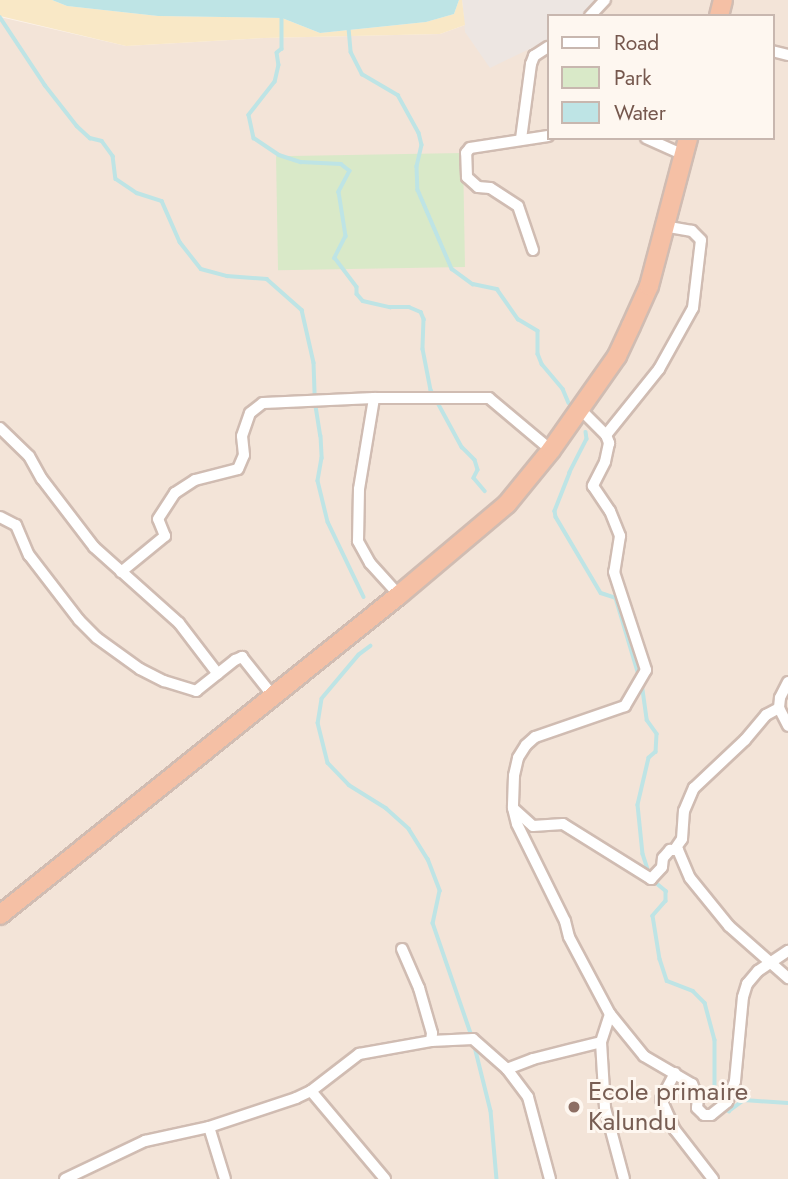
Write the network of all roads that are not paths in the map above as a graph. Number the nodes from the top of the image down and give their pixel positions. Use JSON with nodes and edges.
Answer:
{"nodes":[{"id":1,"x":605,"y":0,"type":"edge"},
{"id":2,"x":592,"y":14,"type":"edge"},
{"id":3,"x":546,"y":48,"type":"edge"},
{"id":4,"x":546,"y":136,"type":"edge"},
{"id":5,"x":521,"y":139,"type":"junction"},
{"id":6,"x":655,"y":140,"type":"edge"},
{"id":7,"x":686,"y":147,"type":"edge"},
{"id":8,"x":663,"y":226,"type":"junction"},
{"id":9,"x":533,"y":250,"type":"dead end"},
{"id":10,"x":373,"y":398,"type":"junction"},
{"id":11,"x":579,"y":408,"type":"junction"},
{"id":12,"x":2,"y":433,"type":"edge"},
{"id":13,"x":606,"y":435,"type":"junction"},
{"id":14,"x":551,"y":450,"type":"junction"},
{"id":15,"x":0,"y":517,"type":"edge"},
{"id":16,"x":121,"y":572,"type":"junction"},
{"id":17,"x":399,"y":595,"type":"junction"},
{"id":18,"x":218,"y":674,"type":"junction"},
{"id":19,"x":788,"y":682,"type":"edge"},
{"id":20,"x":273,"y":696,"type":"junction"},
{"id":21,"x":779,"y":708,"type":"junction"},
{"id":22,"x":788,"y":726,"type":"edge"},
{"id":23,"x":513,"y":808,"type":"junction"},
{"id":24,"x":675,"y":849,"type":"junction"},
{"id":25,"x":0,"y":915,"type":"edge"},
{"id":26,"x":402,"y":949,"type":"dead end"},
{"id":27,"x":788,"y":951,"type":"edge"},
{"id":28,"x":769,"y":962,"type":"junction"},
{"id":29,"x":788,"y":978,"type":"edge"},
{"id":30,"x":610,"y":1014,"type":"junction"},
{"id":31,"x":431,"y":1041,"type":"junction"},
{"id":32,"x":601,"y":1042,"type":"junction"},
{"id":33,"x":508,"y":1069,"type":"junction"},
{"id":34,"x":675,"y":1073,"type":"junction"},
{"id":35,"x":311,"y":1091,"type":"junction"},
{"id":36,"x":209,"y":1126,"type":"junction"},
{"id":37,"x":705,"y":1167,"type":"junction"},
{"id":38,"x":65,"y":1179,"type":"edge"},
{"id":39,"x":225,"y":1179,"type":"edge"},
{"id":40,"x":385,"y":1179,"type":"edge"},
{"id":41,"x":550,"y":1179,"type":"edge"},
{"id":42,"x":624,"y":1179,"type":"edge"},
{"id":43,"x":699,"y":1179,"type":"edge"},
{"id":44,"x":713,"y":1179,"type":"edge"}],
"edges":[{"from":1,"to":2,"type":"street"},
{"from":3,"to":5,"type":"street"},
{"from":4,"to":5,"type":"street"},
{"from":5,"to":9,"type":"street"},
{"from":6,"to":7,"type":"street"},
{"from":7,"to":8,"type":"highway"},
{"from":8,"to":11,"type":"highway"},
{"from":8,"to":13,"type":"street"},
{"from":10,"to":14,"type":"street"},
{"from":10,"to":16,"type":"street"},
{"from":10,"to":17,"type":"street"},
{"from":11,"to":13,"type":"street"},
{"from":11,"to":14,"type":"highway"},
{"from":12,"to":16,"type":"street"},
{"from":13,"to":23,"type":"street"},
{"from":14,"to":17,"type":"highway"},
{"from":15,"to":18,"type":"street"},
{"from":16,"to":18,"type":"street"},
{"from":17,"to":20,"type":"highway"},
{"from":18,"to":20,"type":"street"},
{"from":19,"to":21,"type":"street"},
{"from":20,"to":25,"type":"highway"},
{"from":21,"to":22,"type":"street"},
{"from":21,"to":24,"type":"street"},
{"from":23,"to":24,"type":"street"},
{"from":23,"to":30,"type":"street"},
{"from":24,"to":28,"type":"street"},
{"from":26,"to":31,"type":"street"},
{"from":27,"to":28,"type":"street"},
{"from":28,"to":29,"type":"street"},
{"from":28,"to":34,"type":"street"},
{"from":30,"to":32,"type":"street"},
{"from":30,"to":34,"type":"street"},
{"from":31,"to":33,"type":"street"},
{"from":31,"to":35,"type":"street"},
{"from":32,"to":33,"type":"street"},
{"from":32,"to":42,"type":"street"},
{"from":33,"to":41,"type":"street"},
{"from":34,"to":37,"type":"street"},
{"from":35,"to":36,"type":"street"},
{"from":35,"to":40,"type":"street"},
{"from":36,"to":38,"type":"street"},
{"from":36,"to":39,"type":"street"},
{"from":37,"to":43,"type":"street"},
{"from":37,"to":44,"type":"street"}]}
